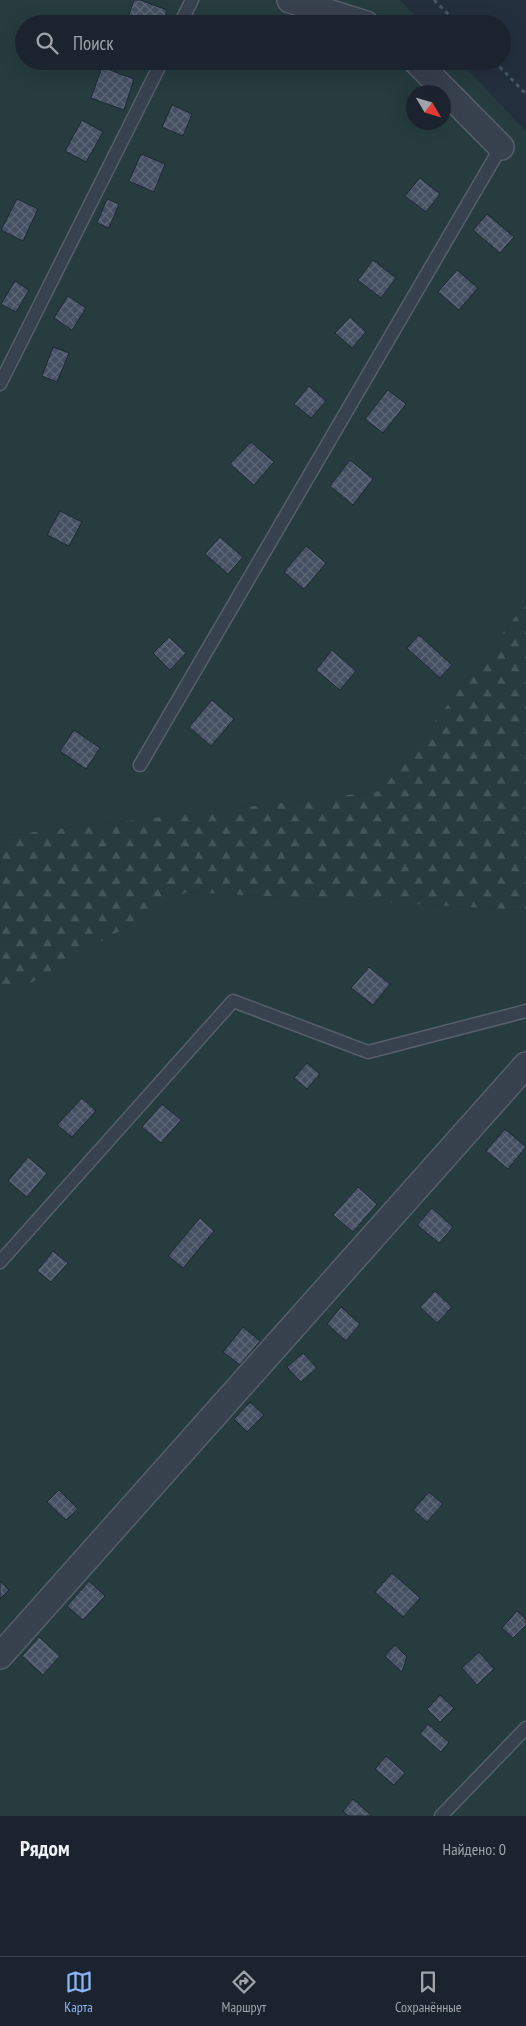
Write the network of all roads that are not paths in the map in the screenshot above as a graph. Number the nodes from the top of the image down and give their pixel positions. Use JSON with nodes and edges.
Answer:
{"nodes":[{"id":1,"x":192,"y":0,"type":"edge"},
{"id":2,"x":290,"y":0,"type":"edge"},
{"id":3,"x":184,"y":15,"type":"edge"},
{"id":4,"x":338,"y":15,"type":"edge"},
{"id":5,"x":157,"y":70,"type":"edge"},
{"id":6,"x":425,"y":70,"type":"edge"},
{"id":7,"x":501,"y":147,"type":"joint"},
{"id":8,"x":0,"y":384,"type":"edge"},
{"id":9,"x":140,"y":765,"type":"dead end"},
{"id":10,"x":526,"y":1011,"type":"edge"},
{"id":11,"x":526,"y":1066,"type":"edge"},
{"id":12,"x":0,"y":1262,"type":"edge"},
{"id":13,"x":0,"y":1656,"type":"edge"},
{"id":14,"x":526,"y":1728,"type":"edge"},
{"id":15,"x":441,"y":1816,"type":"edge"}],
"edges":[{"from":1,"to":3,"type":"lane"},
{"from":2,"to":4,"type":"street"},
{"from":5,"to":8,"type":"lane"},
{"from":6,"to":7,"type":"street"},
{"from":7,"to":9,"type":"lane"},
{"from":10,"to":12,"type":"lane"},
{"from":11,"to":13,"type":"street"},
{"from":14,"to":15,"type":"lane"}]}
